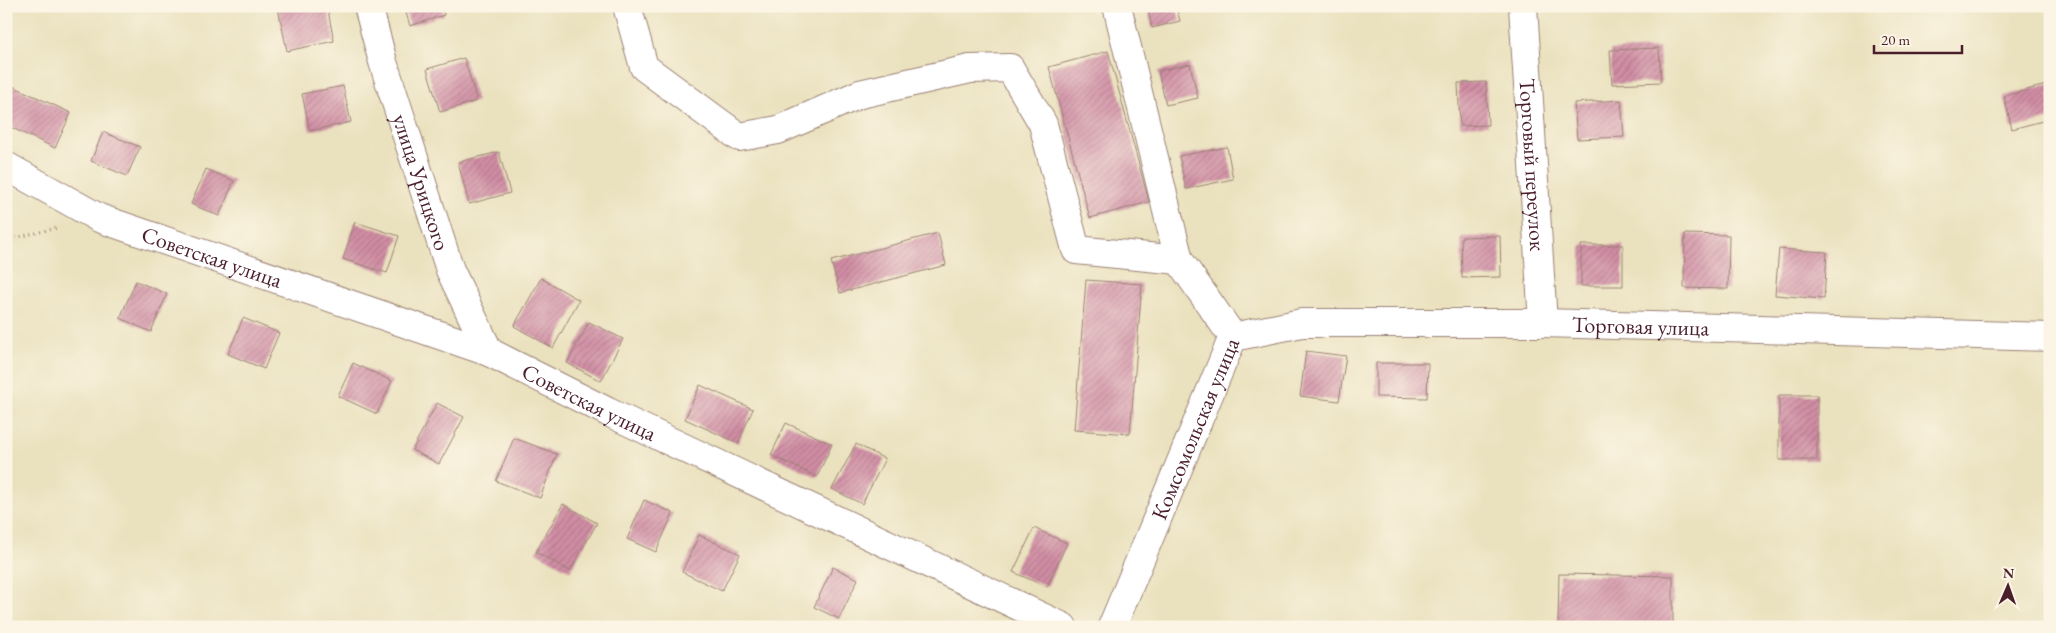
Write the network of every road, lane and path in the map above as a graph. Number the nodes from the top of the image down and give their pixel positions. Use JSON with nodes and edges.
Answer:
{"nodes":[{"id":1,"x":368,"y":6,"type":"edge"},
{"id":2,"x":627,"y":6,"type":"edge"},
{"id":3,"x":1117,"y":6,"type":"edge"},
{"id":4,"x":1523,"y":6,"type":"edge"},
{"id":5,"x":6,"y":166,"type":"edge"},
{"id":6,"x":98,"y":218,"type":"junction"},
{"id":7,"x":6,"y":240,"type":"edge"},
{"id":8,"x":1179,"y":260,"type":"junction"},
{"id":9,"x":1543,"y":324,"type":"junction"},
{"id":10,"x":1233,"y":337,"type":"junction"},
{"id":11,"x":2050,"y":337,"type":"edge"},
{"id":12,"x":489,"y":352,"type":"junction"},
{"id":13,"x":1063,"y":627,"type":"edge"},
{"id":14,"x":1112,"y":627,"type":"edge"}],
"edges":[{"from":1,"to":12,"type":"street","name":"улица Урицкого"},
{"from":2,"to":8,"type":"street"},
{"from":3,"to":8,"type":"street","name":"Комсомольская улица"},
{"from":4,"to":9,"type":"street","name":"Торговый переулок"},
{"from":5,"to":6,"type":"street","name":"Советская улица"},
{"from":6,"to":7,"type":"path"},
{"from":6,"to":12,"type":"street","name":"Советская улица"},
{"from":8,"to":10,"type":"street","name":"Комсомольская улица"},
{"from":9,"to":10,"type":"street","name":"Торговая улица"},
{"from":9,"to":11,"type":"street","name":"Торговая улица"},
{"from":10,"to":14,"type":"street","name":"Комсомольская улица"},
{"from":12,"to":13,"type":"street","name":"Советская улица"}]}
